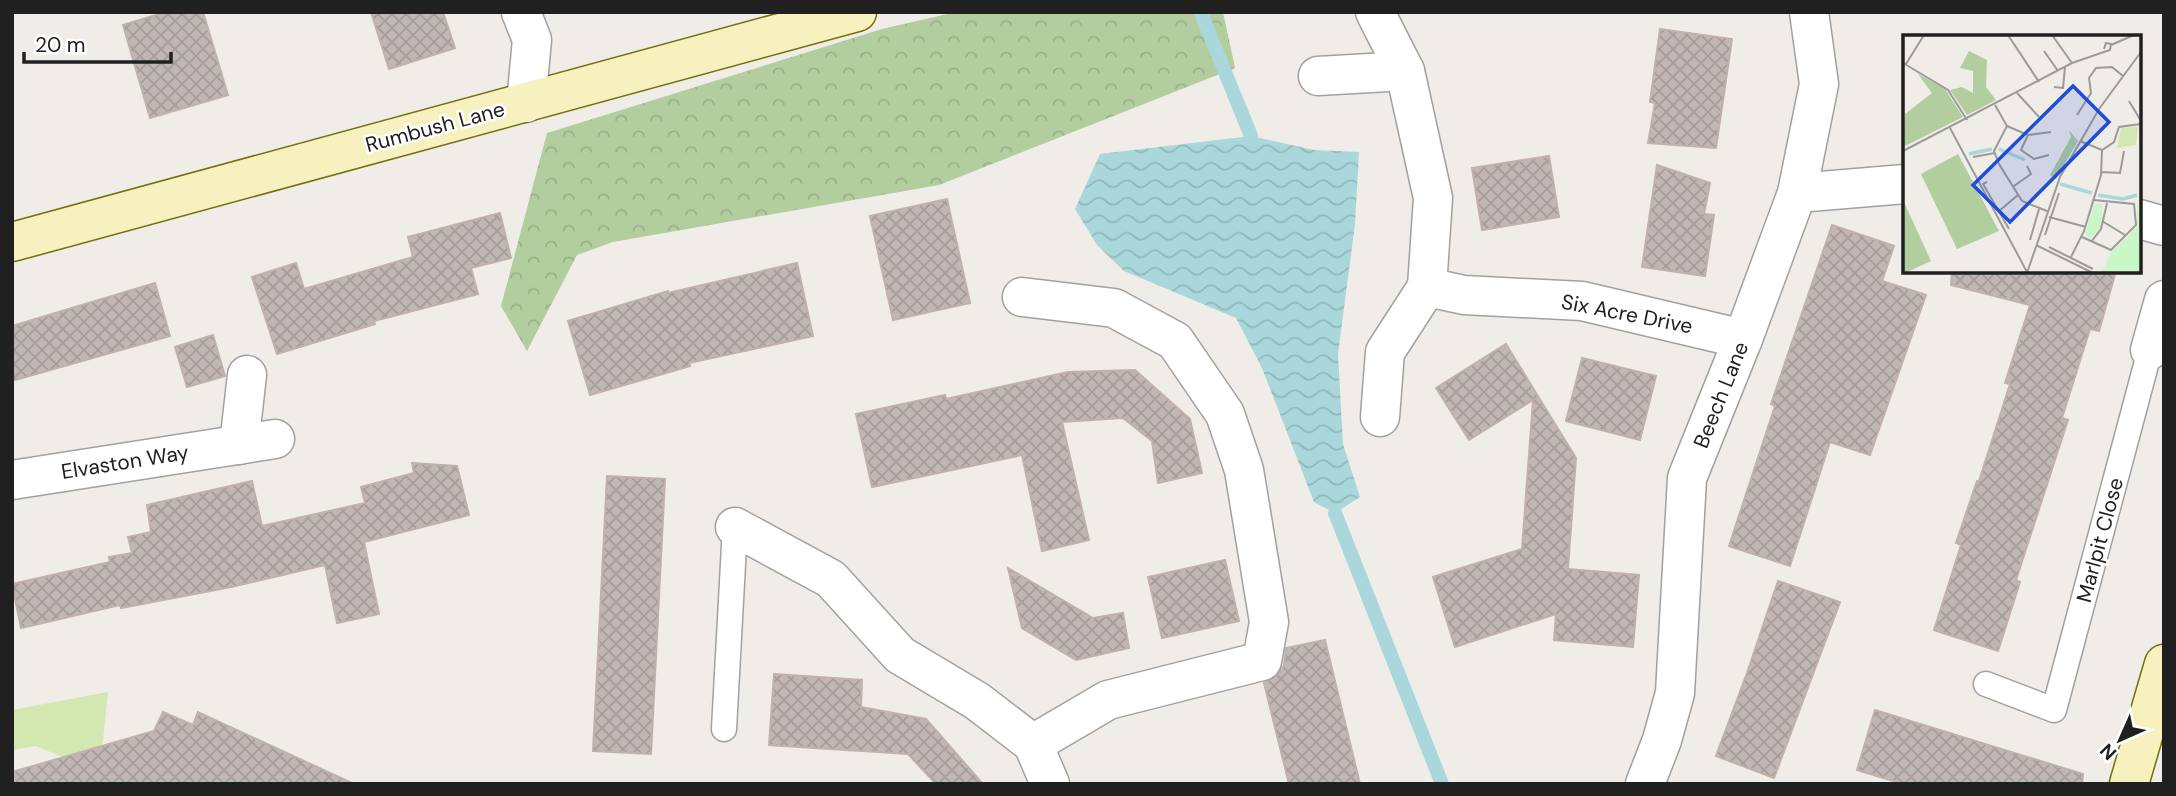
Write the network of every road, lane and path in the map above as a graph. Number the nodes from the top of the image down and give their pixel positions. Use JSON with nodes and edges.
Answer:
{"nodes":[{"id":1,"x":521,"y":12,"type":"edge"},
{"id":2,"x":857,"y":12,"type":"edge"},
{"id":3,"x":1375,"y":12,"type":"edge"},
{"id":4,"x":1809,"y":12,"type":"edge"},
{"id":5,"x":1405,"y":71,"type":"junction"},
{"id":6,"x":1318,"y":76,"type":"dead end"},
{"id":7,"x":526,"y":103,"type":"junction"},
{"id":8,"x":1903,"y":184,"type":"edge"},
{"id":9,"x":1797,"y":192,"type":"junction"},
{"id":10,"x":2141,"y":220,"type":"edge"},
{"id":11,"x":2164,"y":226,"type":"edge"},
{"id":12,"x":12,"y":242,"type":"edge"},
{"id":13,"x":1427,"y":287,"type":"junction"},
{"id":14,"x":1021,"y":297,"type":"dead end"},
{"id":15,"x":2164,"y":300,"type":"edge"},
{"id":16,"x":1743,"y":339,"type":"junction"},
{"id":17,"x":2150,"y":350,"type":"joint"},
{"id":18,"x":247,"y":375,"type":"dead end"},
{"id":19,"x":1380,"y":417,"type":"dead end"},
{"id":20,"x":12,"y":480,"type":"edge"},
{"id":21,"x":735,"y":527,"type":"joint"},
{"id":22,"x":2164,"y":664,"type":"edge"},
{"id":23,"x":1986,"y":684,"type":"dead end"},
{"id":24,"x":724,"y":729,"type":"dead end"},
{"id":25,"x":1033,"y":744,"type":"junction"},
{"id":26,"x":1050,"y":784,"type":"edge"},
{"id":27,"x":1645,"y":784,"type":"edge"},
{"id":28,"x":2129,"y":784,"type":"edge"}],
"edges":[{"from":1,"to":7,"type":"street"},
{"from":2,"to":7,"type":"street","name":"Rumbush Lane"},
{"from":3,"to":5,"type":"street"},
{"from":4,"to":9,"type":"street","name":"Beech Lane"},
{"from":5,"to":6,"type":"street"},
{"from":5,"to":13,"type":"street"},
{"from":7,"to":12,"type":"street","name":"Rumbush Lane"},
{"from":8,"to":9,"type":"street"},
{"from":9,"to":16,"type":"street","name":"Beech Lane"},
{"from":10,"to":11,"type":"street"},
{"from":13,"to":16,"type":"street","name":"Six Acre Drive"},
{"from":13,"to":19,"type":"street"},
{"from":14,"to":25,"type":"street"},
{"from":15,"to":17,"type":"street","name":"Marlpit Close"},
{"from":16,"to":27,"type":"street","name":"Beech Lane"},
{"from":17,"to":23,"type":"lane","name":"Marlpit Close"},
{"from":18,"to":20,"type":"street","name":"Elvaston Way"},
{"from":21,"to":24,"type":"lane"},
{"from":21,"to":25,"type":"street"},
{"from":22,"to":28,"type":"street"},
{"from":25,"to":26,"type":"street"}]}
